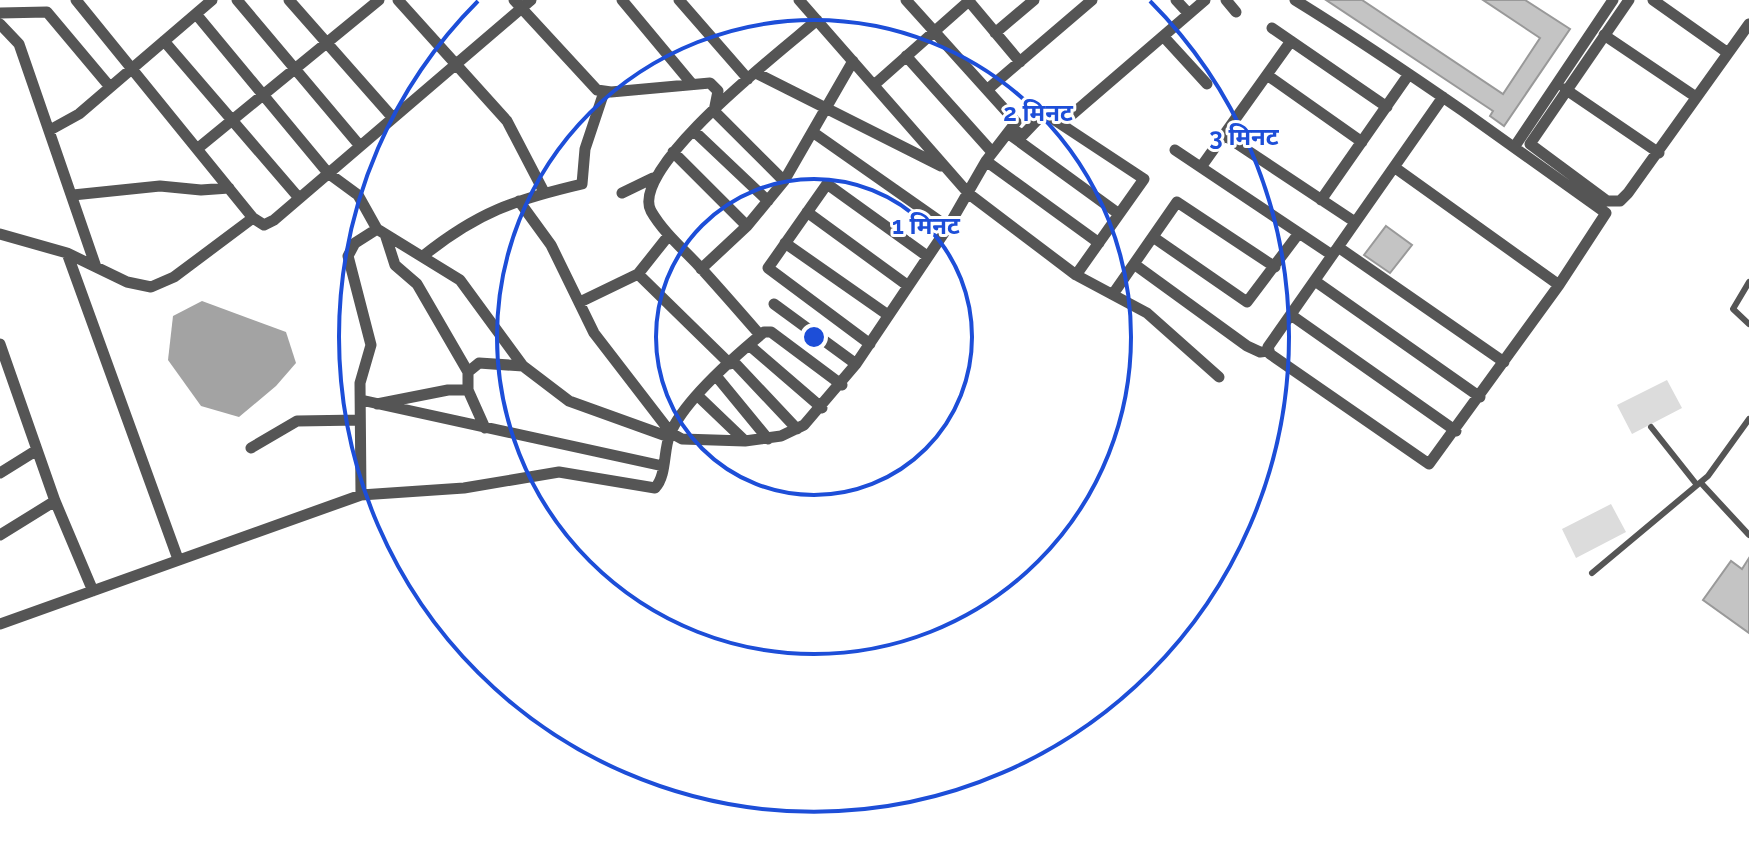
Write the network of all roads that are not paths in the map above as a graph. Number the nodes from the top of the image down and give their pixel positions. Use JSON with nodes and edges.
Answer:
{"nodes":[{"id":1,"x":76,"y":0,"type":"edge"},
{"id":2,"x":191,"y":0,"type":"edge"},
{"id":3,"x":212,"y":0,"type":"edge"},
{"id":4,"x":237,"y":0,"type":"edge"},
{"id":5,"x":289,"y":0,"type":"edge"},
{"id":6,"x":379,"y":0,"type":"edge"},
{"id":7,"x":398,"y":0,"type":"edge"},
{"id":8,"x":531,"y":0,"type":"edge"},
{"id":9,"x":622,"y":0,"type":"edge"},
{"id":10,"x":679,"y":0,"type":"edge"},
{"id":11,"x":799,"y":0,"type":"edge"},
{"id":12,"x":906,"y":0,"type":"edge"},
{"id":13,"x":969,"y":0,"type":"edge"},
{"id":14,"x":1034,"y":0,"type":"edge"},
{"id":15,"x":1072,"y":0,"type":"edge"},
{"id":16,"x":1092,"y":0,"type":"edge"},
{"id":17,"x":1176,"y":0,"type":"edge"},
{"id":18,"x":1205,"y":0,"type":"edge"},
{"id":19,"x":1226,"y":0,"type":"edge"},
{"id":20,"x":1295,"y":0,"type":"edge"},
{"id":21,"x":1613,"y":0,"type":"edge"},
{"id":22,"x":1629,"y":0,"type":"edge"},
{"id":23,"x":1653,"y":0,"type":"edge"},
{"id":24,"x":518,"y":4,"type":"edge"},
{"id":25,"x":1080,"y":10,"type":"junction"},
{"id":26,"x":198,"y":12,"type":"junction"},
{"id":27,"x":1236,"y":12,"type":"dead end"},
{"id":28,"x":0,"y":13,"type":"edge"},
{"id":29,"x":1189,"y":14,"type":"junction"},
{"id":30,"x":817,"y":20,"type":"junction"},
{"id":31,"x":0,"y":24,"type":"edge"},
{"id":32,"x":1749,"y":24,"type":"edge"},
{"id":33,"x":1272,"y":28,"type":"dead end"},
{"id":34,"x":934,"y":32,"type":"junction"},
{"id":35,"x":995,"y":33,"type":"junction"},
{"id":36,"x":1604,"y":35,"type":"junction"},
{"id":37,"x":1163,"y":36,"type":"junction"},
{"id":38,"x":164,"y":41,"type":"junction"},
{"id":39,"x":1291,"y":41,"type":"junction"},
{"id":40,"x":327,"y":43,"type":"junction"},
{"id":41,"x":1728,"y":53,"type":"junction"},
{"id":42,"x":906,"y":56,"type":"junction"},
{"id":43,"x":853,"y":61,"type":"junction"},
{"id":44,"x":1020,"y":62,"type":"junction"},
{"id":45,"x":455,"y":64,"type":"junction"},
{"id":46,"x":130,"y":69,"type":"junction"},
{"id":47,"x":295,"y":69,"type":"junction"},
{"id":48,"x":1409,"y":74,"type":"junction"},
{"id":49,"x":1267,"y":75,"type":"junction"},
{"id":50,"x":752,"y":76,"type":"junction"},
{"id":51,"x":692,"y":84,"type":"junction"},
{"id":52,"x":1207,"y":84,"type":"dead end"},
{"id":53,"x":874,"y":85,"type":"junction"},
{"id":54,"x":110,"y":87,"type":"junction"},
{"id":55,"x":988,"y":89,"type":"junction"},
{"id":56,"x":1565,"y":89,"type":"junction"},
{"id":57,"x":604,"y":92,"type":"junction"},
{"id":58,"x":263,"y":95,"type":"junction"},
{"id":59,"x":1443,"y":97,"type":"junction"},
{"id":60,"x":1696,"y":97,"type":"junction"},
{"id":61,"x":1387,"y":107,"type":"junction"},
{"id":62,"x":827,"y":110,"type":"junction"},
{"id":63,"x":714,"y":111,"type":"junction"},
{"id":64,"x":393,"y":118,"type":"junction"},
{"id":65,"x":232,"y":121,"type":"junction"},
{"id":66,"x":1061,"y":124,"type":"junction"},
{"id":67,"x":50,"y":130,"type":"junction"},
{"id":68,"x":694,"y":131,"type":"junction"},
{"id":69,"x":1010,"y":132,"type":"junction"},
{"id":70,"x":814,"y":133,"type":"junction"},
{"id":71,"x":1224,"y":135,"type":"junction"},
{"id":72,"x":1362,"y":142,"type":"junction"},
{"id":73,"x":360,"y":146,"type":"junction"},
{"id":74,"x":1515,"y":146,"type":"junction"},
{"id":75,"x":197,"y":149,"type":"junction"},
{"id":76,"x":1175,"y":150,"type":"dead end"},
{"id":77,"x":673,"y":152,"type":"junction"},
{"id":78,"x":1659,"y":153,"type":"junction"},
{"id":79,"x":989,"y":157,"type":"junction"},
{"id":80,"x":1201,"y":167,"type":"junction"},
{"id":81,"x":1394,"y":167,"type":"junction"},
{"id":82,"x":948,"y":170,"type":"junction"},
{"id":83,"x":328,"y":173,"type":"junction"},
{"id":84,"x":653,"y":178,"type":"junction"},
{"id":85,"x":784,"y":181,"type":"junction"},
{"id":86,"x":229,"y":188,"type":"junction"},
{"id":87,"x":544,"y":192,"type":"junction"},
{"id":88,"x":622,"y":193,"type":"dead end"},
{"id":89,"x":969,"y":194,"type":"junction"},
{"id":90,"x":73,"y":195,"type":"junction"},
{"id":91,"x":299,"y":198,"type":"junction"},
{"id":92,"x":1321,"y":200,"type":"junction"},
{"id":93,"x":519,"y":201,"type":"junction"},
{"id":94,"x":768,"y":201,"type":"junction"},
{"id":95,"x":807,"y":212,"type":"junction"},
{"id":96,"x":1119,"y":214,"type":"junction"},
{"id":97,"x":253,"y":218,"type":"junction"},
{"id":98,"x":1355,"y":222,"type":"junction"},
{"id":99,"x":747,"y":226,"type":"junction"},
{"id":100,"x":948,"y":227,"type":"junction"},
{"id":101,"x":382,"y":233,"type":"junction"},
{"id":102,"x":1299,"y":233,"type":"junction"},
{"id":103,"x":0,"y":234,"type":"edge"},
{"id":104,"x":669,"y":235,"type":"junction"},
{"id":105,"x":1153,"y":237,"type":"junction"},
{"id":106,"x":785,"y":243,"type":"junction"},
{"id":107,"x":1099,"y":243,"type":"junction"},
{"id":108,"x":1335,"y":251,"type":"junction"},
{"id":109,"x":67,"y":253,"type":"junction"},
{"id":110,"x":423,"y":256,"type":"junction"},
{"id":111,"x":927,"y":256,"type":"junction"},
{"id":112,"x":1134,"y":264,"type":"junction"},
{"id":113,"x":96,"y":267,"type":"junction"},
{"id":114,"x":1275,"y":267,"type":"junction"},
{"id":115,"x":701,"y":269,"type":"junction"},
{"id":116,"x":638,"y":274,"type":"junction"},
{"id":117,"x":1076,"y":275,"type":"junction"},
{"id":118,"x":1315,"y":281,"type":"junction"},
{"id":119,"x":1749,"y":282,"type":"edge"},
{"id":120,"x":907,"y":285,"type":"junction"},
{"id":121,"x":1559,"y":285,"type":"junction"},
{"id":122,"x":1113,"y":294,"type":"junction"},
{"id":123,"x":580,"y":302,"type":"junction"},
{"id":124,"x":774,"y":304,"type":"dead end"},
{"id":125,"x":888,"y":315,"type":"junction"},
{"id":126,"x":1291,"y":315,"type":"junction"},
{"id":127,"x":1749,"y":324,"type":"edge"},
{"id":128,"x":760,"y":335,"type":"junction"},
{"id":129,"x":0,"y":344,"type":"edge"},
{"id":130,"x":870,"y":344,"type":"junction"},
{"id":131,"x":749,"y":345,"type":"junction"},
{"id":132,"x":1268,"y":351,"type":"junction"},
{"id":133,"x":1504,"y":362,"type":"junction"},
{"id":134,"x":732,"y":363,"type":"junction"},
{"id":135,"x":856,"y":364,"type":"junction"},
{"id":136,"x":3,"y":365,"type":"edge"},
{"id":137,"x":523,"y":366,"type":"junction"},
{"id":138,"x":468,"y":372,"type":"junction"},
{"id":139,"x":717,"y":377,"type":"junction"},
{"id":140,"x":1219,"y":377,"type":"dead end"},
{"id":141,"x":842,"y":385,"type":"junction"},
{"id":142,"x":468,"y":390,"type":"junction"},
{"id":143,"x":698,"y":396,"type":"junction"},
{"id":144,"x":1480,"y":397,"type":"junction"},
{"id":145,"x":361,"y":400,"type":"junction"},
{"id":146,"x":376,"y":404,"type":"junction"},
{"id":147,"x":822,"y":408,"type":"junction"},
{"id":148,"x":1749,"y":419,"type":"edge"},
{"id":149,"x":360,"y":420,"type":"junction"},
{"id":150,"x":1651,"y":427,"type":"dead end"},
{"id":151,"x":485,"y":428,"type":"junction"},
{"id":152,"x":797,"y":429,"type":"junction"},
{"id":153,"x":1456,"y":431,"type":"junction"},
{"id":154,"x":670,"y":435,"type":"junction"},
{"id":155,"x":768,"y":439,"type":"junction"},
{"id":156,"x":745,"y":441,"type":"junction"},
{"id":157,"x":251,"y":448,"type":"dead end"},
{"id":158,"x":37,"y":450,"type":"junction"},
{"id":159,"x":663,"y":466,"type":"junction"},
{"id":160,"x":0,"y":473,"type":"edge"},
{"id":161,"x":1699,"y":484,"type":"junction"},
{"id":162,"x":361,"y":495,"type":"junction"},
{"id":163,"x":55,"y":501,"type":"junction"},
{"id":164,"x":0,"y":535,"type":"edge"},
{"id":165,"x":1749,"y":535,"type":"edge"},
{"id":166,"x":178,"y":559,"type":"junction"},
{"id":167,"x":1592,"y":573,"type":"dead end"},
{"id":168,"x":93,"y":591,"type":"junction"},
{"id":169,"x":0,"y":624,"type":"edge"}],
"edges":[{"from":1,"to":46,"type":"street"},
{"from":2,"to":26,"type":"street"},
{"from":3,"to":26,"type":"street"},
{"from":4,"to":47,"type":"street"},
{"from":5,"to":40,"type":"street"},
{"from":6,"to":40,"type":"street"},
{"from":7,"to":45,"type":"street"},
{"from":8,"to":24,"type":"street"},
{"from":9,"to":51,"type":"street"},
{"from":10,"to":50,"type":"street"},
{"from":11,"to":30,"type":"street"},
{"from":12,"to":34,"type":"street"},
{"from":13,"to":34,"type":"street"},
{"from":13,"to":35,"type":"street"},
{"from":14,"to":35,"type":"street"},
{"from":15,"to":25,"type":"street"},
{"from":16,"to":25,"type":"street"},
{"from":17,"to":29,"type":"street"},
{"from":18,"to":29,"type":"street"},
{"from":19,"to":27,"type":"street"},
{"from":20,"to":48,"type":"street"},
{"from":21,"to":74,"type":"street"},
{"from":22,"to":36,"type":"street"},
{"from":23,"to":41,"type":"street"},
{"from":24,"to":45,"type":"street"},
{"from":24,"to":57,"type":"street"},
{"from":25,"to":44,"type":"street"},
{"from":26,"to":38,"type":"street"},
{"from":26,"to":58,"type":"street"},
{"from":28,"to":54,"type":"street"},
{"from":29,"to":37,"type":"street"},
{"from":30,"to":43,"type":"street"},
{"from":30,"to":50,"type":"street"},
{"from":31,"to":67,"type":"street"},
{"from":32,"to":41,"type":"street"},
{"from":33,"to":39,"type":"street"},
{"from":34,"to":42,"type":"street"},
{"from":34,"to":55,"type":"street"},
{"from":35,"to":44,"type":"street"},
{"from":36,"to":56,"type":"street"},
{"from":36,"to":60,"type":"street"},
{"from":37,"to":52,"type":"street"},
{"from":37,"to":66,"type":"street"},
{"from":38,"to":46,"type":"street"},
{"from":38,"to":65,"type":"street"},
{"from":39,"to":49,"type":"street"},
{"from":39,"to":61,"type":"street"},
{"from":40,"to":47,"type":"street"},
{"from":40,"to":64,"type":"street"},
{"from":41,"to":60,"type":"street"},
{"from":42,"to":53,"type":"street"},
{"from":42,"to":79,"type":"street"},
{"from":43,"to":53,"type":"street"},
{"from":43,"to":62,"type":"street"},
{"from":44,"to":55,"type":"street"},
{"from":45,"to":64,"type":"street"},
{"from":45,"to":87,"type":"street"},
{"from":46,"to":54,"type":"street"},
{"from":46,"to":75,"type":"street"},
{"from":47,"to":58,"type":"street"},
{"from":47,"to":73,"type":"street"},
{"from":48,"to":59,"type":"street"},
{"from":48,"to":61,"type":"street"},
{"from":49,"to":71,"type":"street"},
{"from":49,"to":72,"type":"street"},
{"from":50,"to":62,"type":"street"},
{"from":50,"to":63,"type":"street"},
{"from":51,"to":57,"type":"street"},
{"from":51,"to":63,"type":"street"},
{"from":53,"to":82,"type":"street"},
{"from":54,"to":67,"type":"street"},
{"from":55,"to":69,"type":"street"},
{"from":56,"to":78,"type":"street"},
{"from":56,"to":78,"type":"street"},
{"from":57,"to":87,"type":"street"},
{"from":58,"to":65,"type":"street"},
{"from":58,"to":83,"type":"street"},
{"from":59,"to":74,"type":"street"},
{"from":59,"to":81,"type":"street"},
{"from":60,"to":78,"type":"street"},
{"from":61,"to":72,"type":"street"},
{"from":62,"to":70,"type":"street"},
{"from":62,"to":82,"type":"street"},
{"from":63,"to":68,"type":"street"},
{"from":63,"to":85,"type":"street"},
{"from":64,"to":73,"type":"street"},
{"from":65,"to":75,"type":"street"},
{"from":65,"to":91,"type":"street"},
{"from":66,"to":69,"type":"street"},
{"from":66,"to":96,"type":"street"},
{"from":67,"to":90,"type":"street"},
{"from":68,"to":77,"type":"street"},
{"from":68,"to":94,"type":"street"},
{"from":69,"to":79,"type":"street"},
{"from":69,"to":96,"type":"street"},
{"from":70,"to":85,"type":"street"},
{"from":70,"to":100,"type":"street"},
{"from":71,"to":80,"type":"street"},
{"from":71,"to":92,"type":"street"},
{"from":72,"to":92,"type":"street"},
{"from":73,"to":83,"type":"street"},
{"from":74,"to":121,"type":"street"},
{"from":75,"to":86,"type":"street"},
{"from":76,"to":80,"type":"street"},
{"from":77,"to":84,"type":"street"},
{"from":77,"to":99,"type":"street"},
{"from":79,"to":89,"type":"street"},
{"from":79,"to":107,"type":"street"},
{"from":80,"to":102,"type":"street"},
{"from":81,"to":98,"type":"street"},
{"from":81,"to":121,"type":"street"},
{"from":82,"to":89,"type":"street"},
{"from":83,"to":91,"type":"street"},
{"from":83,"to":101,"type":"street"},
{"from":84,"to":88,"type":"street"},
{"from":84,"to":104,"type":"street"},
{"from":85,"to":94,"type":"street"},
{"from":86,"to":90,"type":"street"},
{"from":86,"to":97,"type":"street"},
{"from":87,"to":93,"type":"street"},
{"from":89,"to":100,"type":"street"},
{"from":89,"to":117,"type":"street"},
{"from":90,"to":113,"type":"street"},
{"from":91,"to":97,"type":"street"},
{"from":92,"to":98,"type":"street"},
{"from":93,"to":110,"type":"street"},
{"from":93,"to":123,"type":"street"},
{"from":94,"to":99,"type":"street"},
{"from":95,"to":106,"type":"street"},
{"from":95,"to":111,"type":"street"},
{"from":95,"to":120,"type":"street"},
{"from":96,"to":107,"type":"street"},
{"from":97,"to":113,"type":"street"},
{"from":98,"to":108,"type":"street"},
{"from":99,"to":115,"type":"street"},
{"from":100,"to":111,"type":"street"},
{"from":101,"to":110,"type":"street"},
{"from":101,"to":138,"type":"street"},
{"from":101,"to":145,"type":"street"},
{"from":102,"to":108,"type":"street"},
{"from":102,"to":114,"type":"street"},
{"from":103,"to":109,"type":"street"},
{"from":104,"to":115,"type":"street"},
{"from":104,"to":116,"type":"street"},
{"from":105,"to":112,"type":"street"},
{"from":105,"to":114,"type":"street"},
{"from":105,"to":114,"type":"street"},
{"from":106,"to":125,"type":"street"},
{"from":106,"to":130,"type":"street"},
{"from":107,"to":117,"type":"street"},
{"from":108,"to":118,"type":"street"},
{"from":108,"to":133,"type":"street"},
{"from":109,"to":113,"type":"street"},
{"from":109,"to":166,"type":"street"},
{"from":110,"to":137,"type":"street"},
{"from":111,"to":120,"type":"street"},
{"from":112,"to":122,"type":"street"},
{"from":112,"to":132,"type":"street"},
{"from":115,"to":128,"type":"street"},
{"from":116,"to":123,"type":"street"},
{"from":116,"to":134,"type":"street"},
{"from":117,"to":122,"type":"street"},
{"from":118,"to":126,"type":"street"},
{"from":118,"to":144,"type":"street"},
{"from":119,"to":127,"type":"lane"},
{"from":120,"to":125,"type":"street"},
{"from":121,"to":133,"type":"street"},
{"from":122,"to":140,"type":"street"},
{"from":123,"to":154,"type":"street"},
{"from":124,"to":135,"type":"street"},
{"from":125,"to":130,"type":"street"},
{"from":126,"to":132,"type":"street"},
{"from":126,"to":153,"type":"street"},
{"from":128,"to":131,"type":"street"},
{"from":128,"to":141,"type":"street"},
{"from":129,"to":136,"type":"street"},
{"from":130,"to":135,"type":"street"},
{"from":131,"to":134,"type":"street"},
{"from":131,"to":147,"type":"street"},
{"from":132,"to":153,"type":"street"},
{"from":133,"to":144,"type":"street"},
{"from":134,"to":139,"type":"street"},
{"from":134,"to":152,"type":"street"},
{"from":135,"to":141,"type":"street"},
{"from":136,"to":158,"type":"street"},
{"from":137,"to":138,"type":"street"},
{"from":137,"to":154,"type":"street"},
{"from":138,"to":142,"type":"street"},
{"from":139,"to":143,"type":"street"},
{"from":139,"to":155,"type":"street"},
{"from":141,"to":147,"type":"street"},
{"from":142,"to":146,"type":"street"},
{"from":142,"to":151,"type":"street"},
{"from":143,"to":154,"type":"street"},
{"from":143,"to":156,"type":"street"},
{"from":144,"to":153,"type":"street"},
{"from":145,"to":146,"type":"street"},
{"from":145,"to":149,"type":"street"},
{"from":146,"to":151,"type":"street"},
{"from":147,"to":152,"type":"street"},
{"from":148,"to":161,"type":"lane"},
{"from":149,"to":157,"type":"street"},
{"from":149,"to":162,"type":"street"},
{"from":150,"to":161,"type":"lane"},
{"from":151,"to":159,"type":"street"},
{"from":152,"to":155,"type":"street"},
{"from":154,"to":156,"type":"street"},
{"from":154,"to":159,"type":"street"},
{"from":155,"to":156,"type":"street"},
{"from":158,"to":160,"type":"street"},
{"from":158,"to":163,"type":"street"},
{"from":159,"to":162,"type":"street"},
{"from":161,"to":165,"type":"lane"},
{"from":161,"to":167,"type":"lane"},
{"from":162,"to":166,"type":"street"},
{"from":163,"to":164,"type":"street"},
{"from":163,"to":168,"type":"street"},
{"from":166,"to":168,"type":"street"},
{"from":168,"to":169,"type":"street"}]}
